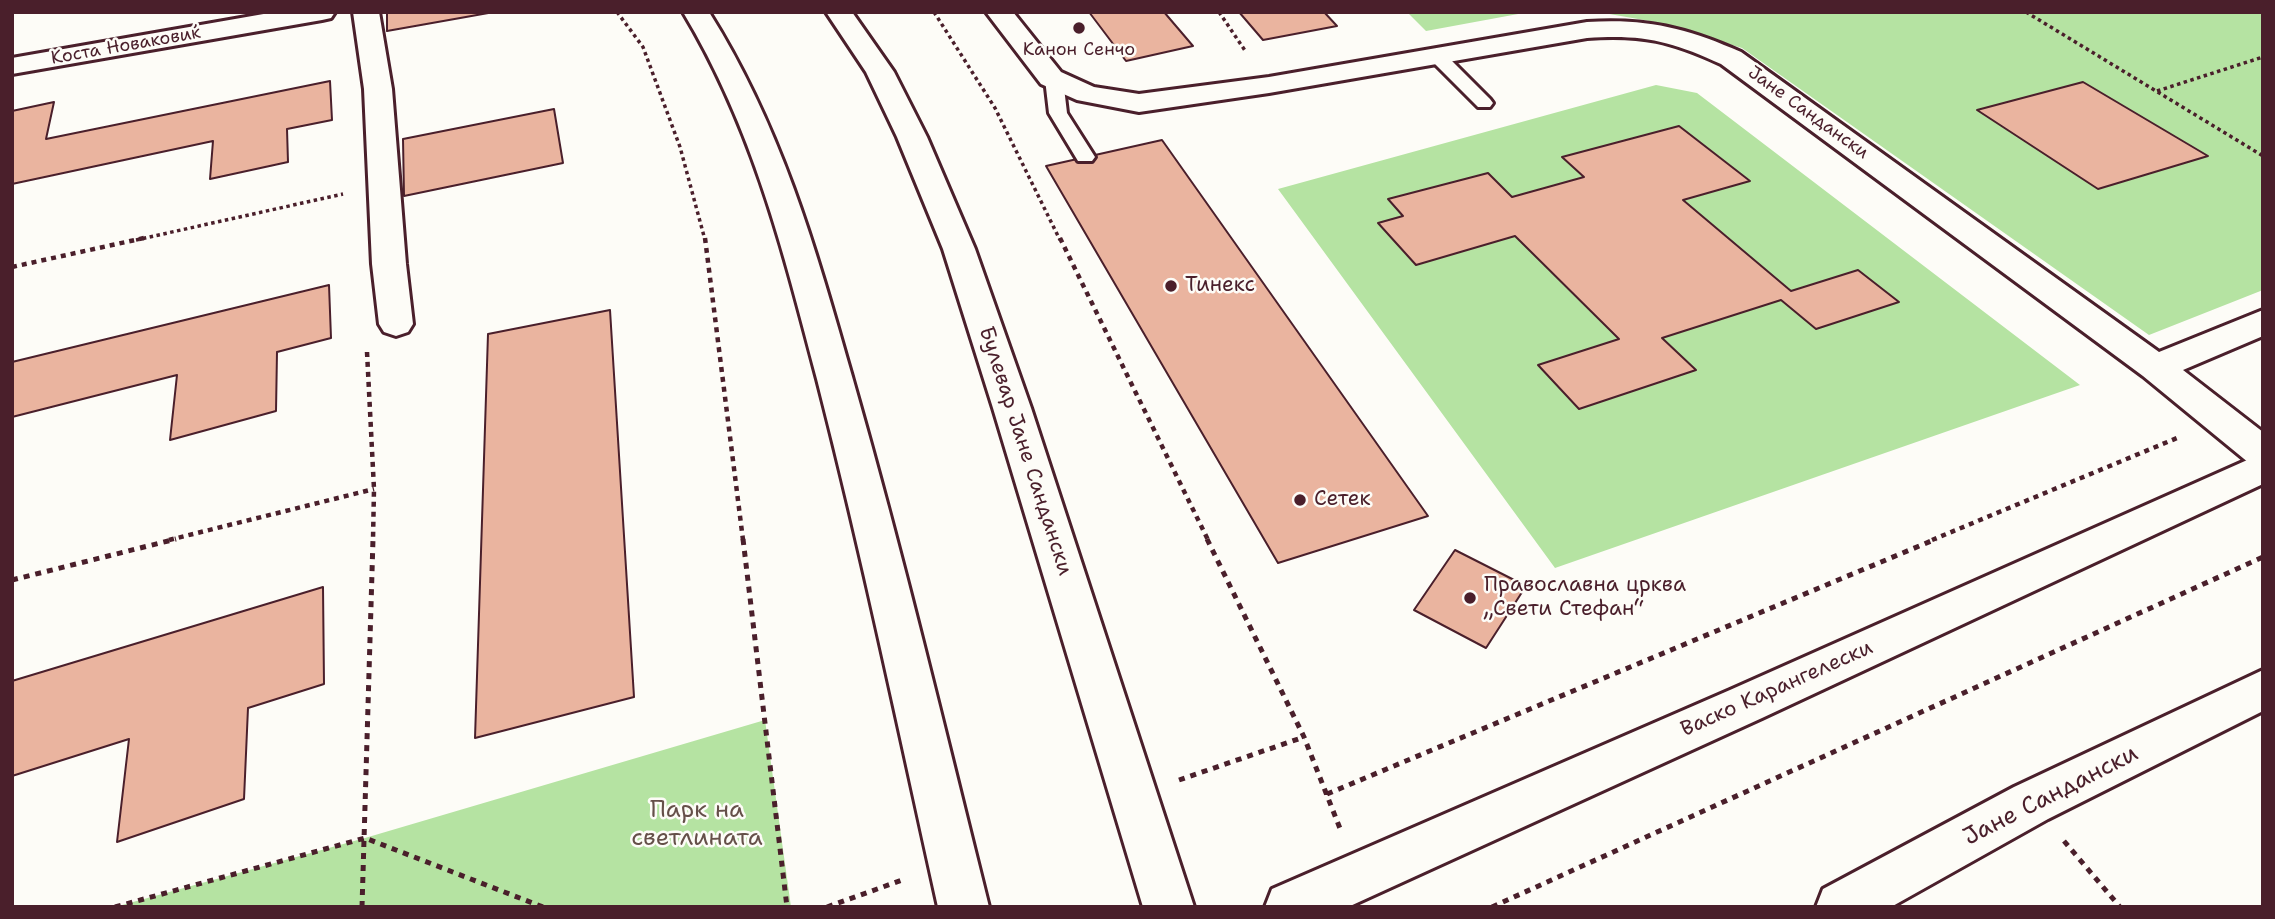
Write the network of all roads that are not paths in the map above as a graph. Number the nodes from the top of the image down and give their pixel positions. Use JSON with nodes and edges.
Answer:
{"nodes":[{"id":1,"x":322,"y":12,"type":"edge"},
{"id":2,"x":366,"y":12,"type":"edge"},
{"id":3,"x":696,"y":12,"type":"edge"},
{"id":4,"x":839,"y":12,"type":"edge"},
{"id":5,"x":999,"y":12,"type":"edge"},
{"id":6,"x":1437,"y":56,"type":"junction"},
{"id":7,"x":12,"y":66,"type":"edge"},
{"id":8,"x":1054,"y":79,"type":"junction"},
{"id":9,"x":1483,"y":103,"type":"dead end"},
{"id":10,"x":1085,"y":157,"type":"dead end"},
{"id":11,"x":2263,"y":322,"type":"edge"},
{"id":12,"x":396,"y":324,"type":"dead end"},
{"id":13,"x":2156,"y":367,"type":"junction"},
{"id":14,"x":2263,"y":453,"type":"edge"},
{"id":15,"x":2263,"y":467,"type":"edge"},
{"id":16,"x":2263,"y":689,"type":"edge"},
{"id":17,"x":964,"y":907,"type":"edge"},
{"id":18,"x":1169,"y":907,"type":"edge"},
{"id":19,"x":1290,"y":907,"type":"edge"},
{"id":20,"x":1841,"y":907,"type":"edge"}],
"edges":[{"from":1,"to":7,"type":"street","name":"Коста Новаковиќ"},
{"from":2,"to":12,"type":"street"},
{"from":3,"to":17,"type":"street"},
{"from":4,"to":18,"type":"street","name":"Булевар Јане Сандански"},
{"from":5,"to":8,"type":"street"},
{"from":6,"to":8,"type":"street","name":"Јане Сандански"},
{"from":6,"to":9,"type":"lane"},
{"from":6,"to":13,"type":"street","name":"Јане Сандански"},
{"from":8,"to":10,"type":"lane"},
{"from":11,"to":13,"type":"street"},
{"from":13,"to":14,"type":"street","name":"Јане Сандански"},
{"from":15,"to":19,"type":"street","name":"Васко Карангелески"},
{"from":16,"to":20,"type":"street","name":"Јане Сандански"}]}
